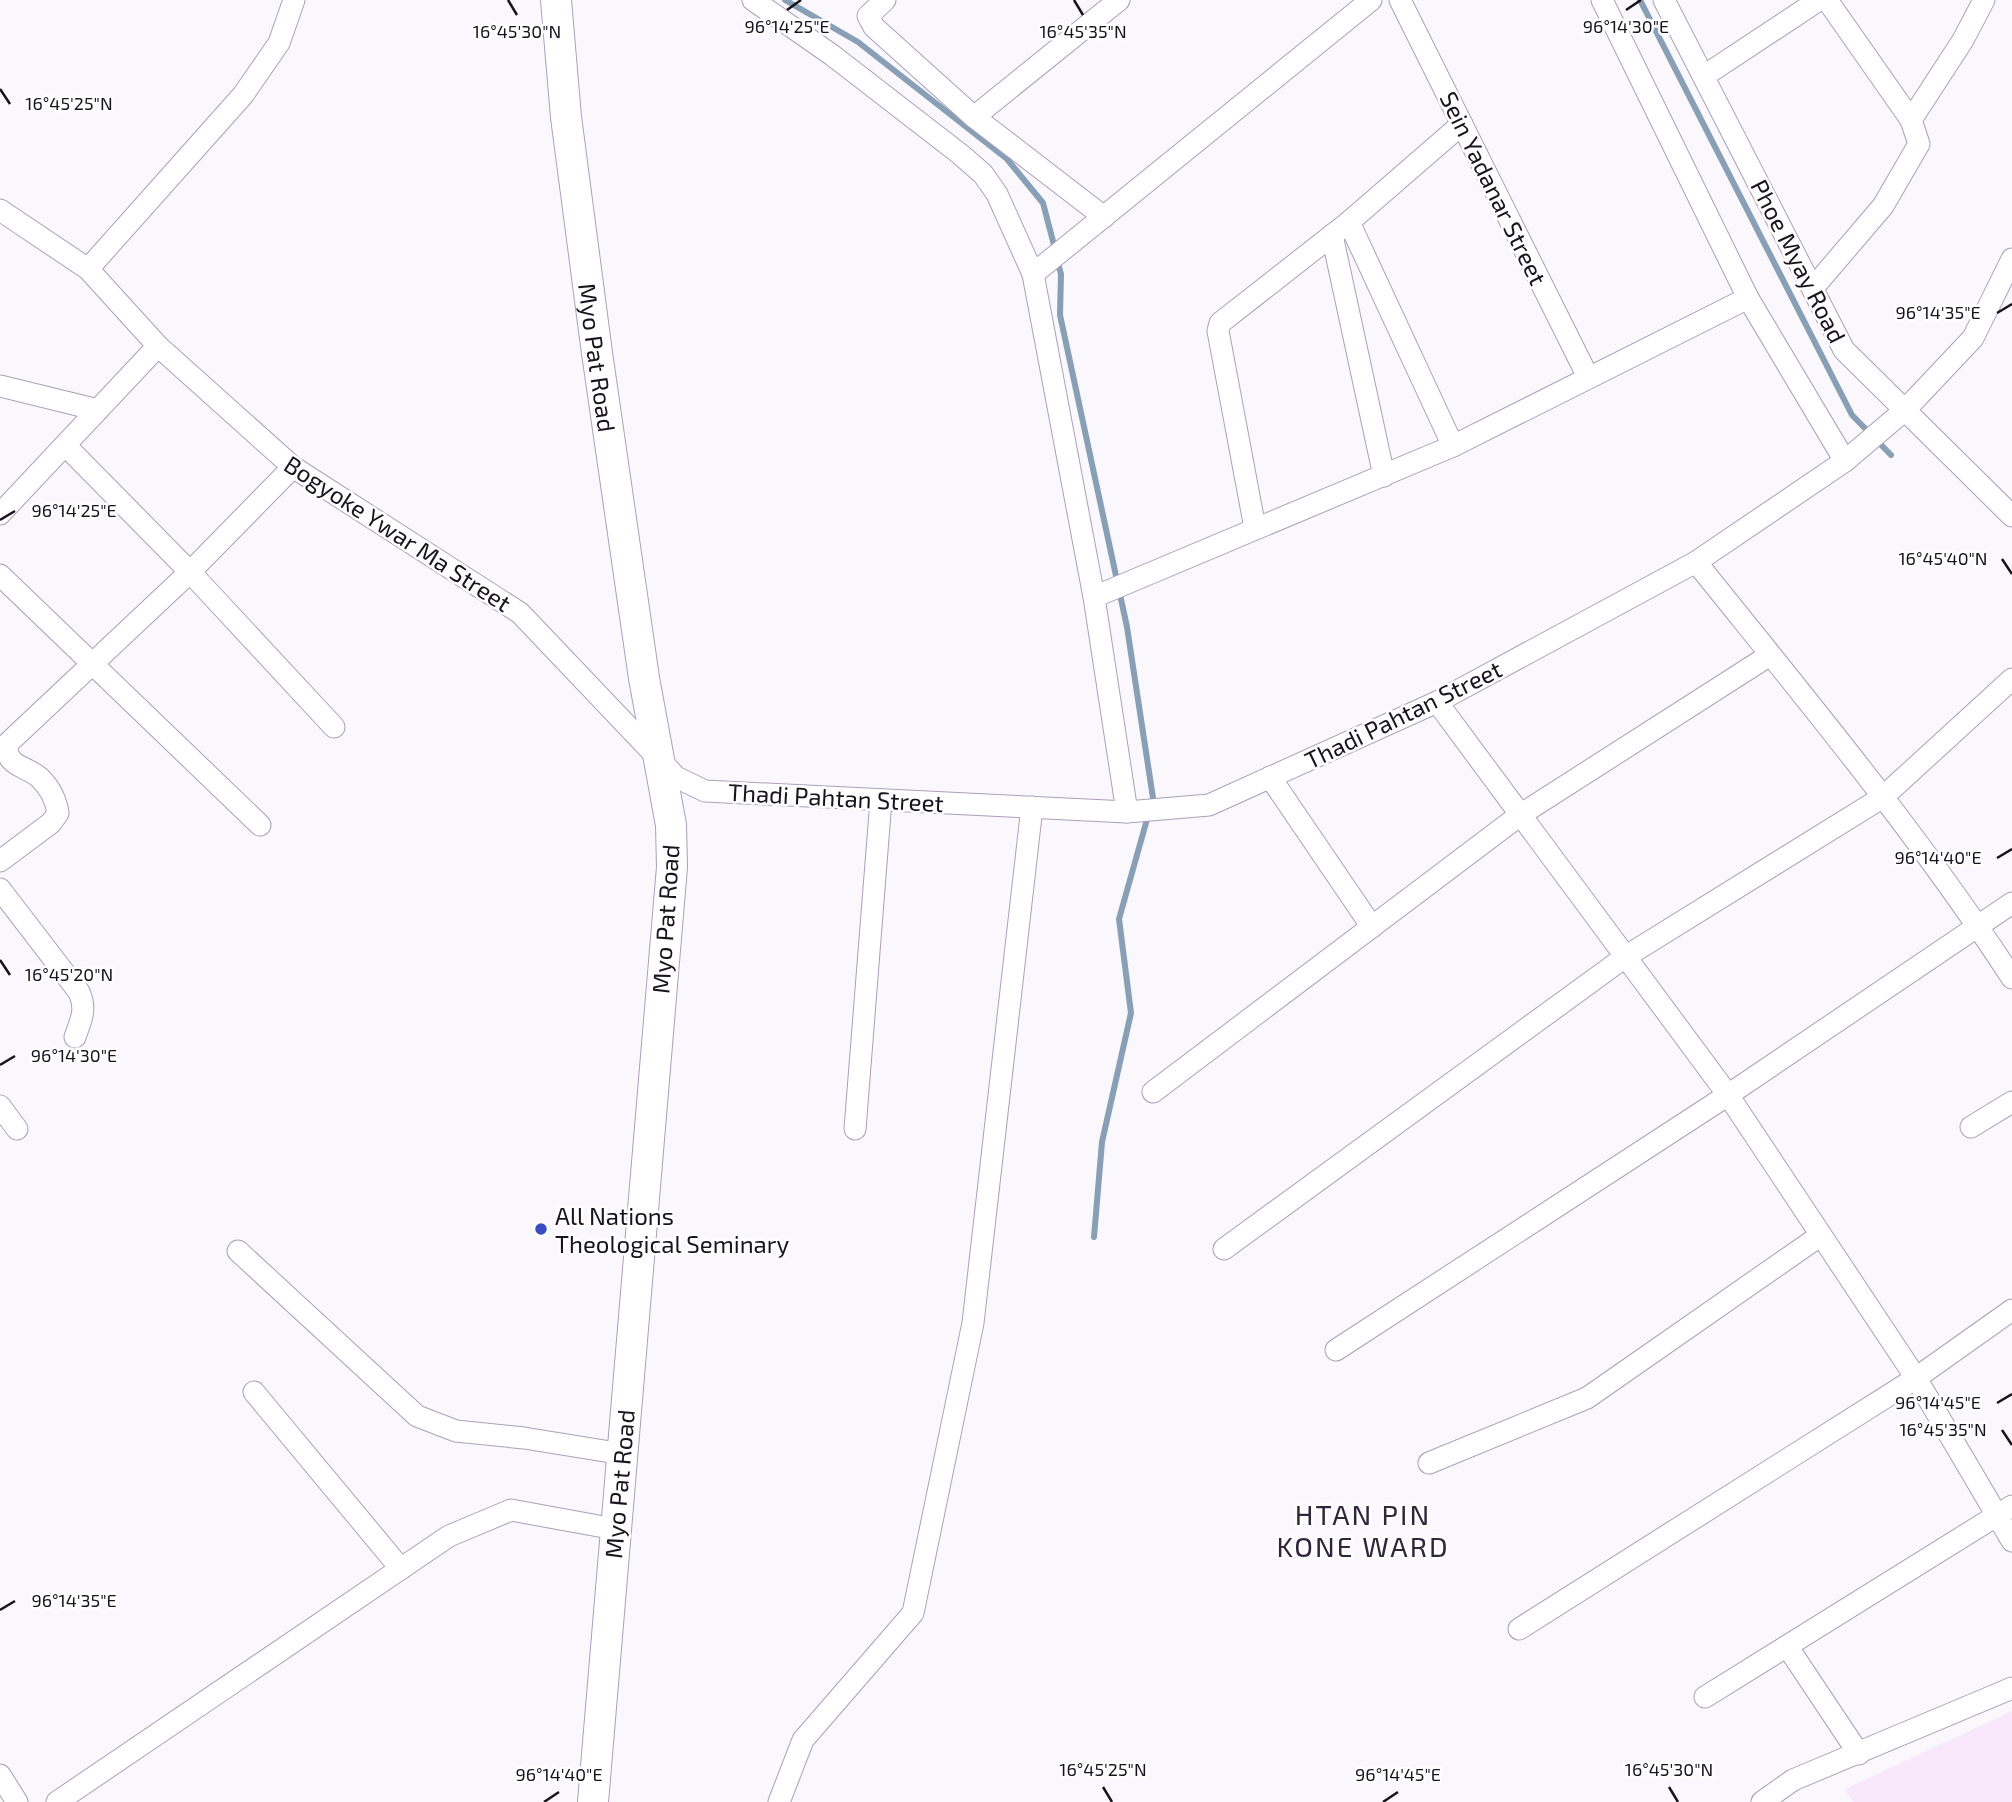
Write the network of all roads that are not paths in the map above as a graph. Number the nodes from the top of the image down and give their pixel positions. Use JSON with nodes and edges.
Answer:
{"nodes":[{"id":1,"x":294,"y":0,"type":"edge"},
{"id":2,"x":556,"y":0,"type":"edge"},
{"id":3,"x":753,"y":0,"type":"edge"},
{"id":4,"x":885,"y":0,"type":"edge"},
{"id":5,"x":1119,"y":0,"type":"edge"},
{"id":6,"x":1371,"y":0,"type":"edge"},
{"id":7,"x":1400,"y":0,"type":"edge"},
{"id":8,"x":1602,"y":0,"type":"edge"},
{"id":9,"x":1664,"y":0,"type":"edge"},
{"id":10,"x":1819,"y":0,"type":"edge"},
{"id":11,"x":1827,"y":0,"type":"edge"},
{"id":12,"x":1984,"y":0,"type":"edge"},
{"id":13,"x":1704,"y":76,"type":"junction"},
{"id":14,"x":974,"y":117,"type":"junction"},
{"id":15,"x":1911,"y":120,"type":"junction"},
{"id":16,"x":1462,"y":124,"type":"junction"},
{"id":17,"x":0,"y":209,"type":"edge"},
{"id":18,"x":1104,"y":217,"type":"junction"},
{"id":19,"x":1341,"y":229,"type":"junction"},
{"id":20,"x":2012,"y":259,"type":"edge"},
{"id":21,"x":88,"y":269,"type":"junction"},
{"id":22,"x":1033,"y":274,"type":"junction"},
{"id":23,"x":1813,"y":288,"type":"junction"},
{"id":24,"x":1748,"y":298,"type":"junction"},
{"id":25,"x":158,"y":346,"type":"junction"},
{"id":26,"x":1588,"y":377,"type":"junction"},
{"id":27,"x":0,"y":386,"type":"edge"},
{"id":28,"x":98,"y":410,"type":"junction"},
{"id":29,"x":1905,"y":410,"type":"junction"},
{"id":30,"x":65,"y":445,"type":"junction"},
{"id":31,"x":1452,"y":446,"type":"junction"},
{"id":32,"x":1845,"y":461,"type":"junction"},
{"id":33,"x":293,"y":467,"type":"junction"},
{"id":34,"x":1384,"y":476,"type":"junction"},
{"id":35,"x":0,"y":514,"type":"edge"},
{"id":36,"x":2012,"y":516,"type":"edge"},
{"id":37,"x":1255,"y":528,"type":"junction"},
{"id":38,"x":1696,"y":562,"type":"junction"},
{"id":39,"x":190,"y":572,"type":"junction"},
{"id":40,"x":0,"y":575,"type":"edge"},
{"id":41,"x":1094,"y":597,"type":"junction"},
{"id":42,"x":1770,"y":655,"type":"junction"},
{"id":43,"x":93,"y":666,"type":"junction"},
{"id":44,"x":2012,"y":679,"type":"edge"},
{"id":45,"x":1437,"y":702,"type":"junction"},
{"id":46,"x":334,"y":727,"type":"dead end"},
{"id":47,"x":659,"y":760,"type":"junction"},
{"id":48,"x":1270,"y":777,"type":"junction"},
{"id":49,"x":1883,"y":797,"type":"junction"},
{"id":50,"x":881,"y":800,"type":"junction"},
{"id":51,"x":1032,"y":807,"type":"junction"},
{"id":52,"x":1127,"y":812,"type":"junction"},
{"id":53,"x":1520,"y":815,"type":"junction"},
{"id":54,"x":260,"y":825,"type":"dead end"},
{"id":55,"x":0,"y":861,"type":"edge"},
{"id":56,"x":0,"y":889,"type":"edge"},
{"id":57,"x":2012,"y":903,"type":"edge"},
{"id":58,"x":1372,"y":926,"type":"junction"},
{"id":59,"x":1979,"y":926,"type":"junction"},
{"id":60,"x":1625,"y":957,"type":"junction"},
{"id":61,"x":2012,"y":978,"type":"edge"},
{"id":62,"x":75,"y":1037,"type":"dead end"},
{"id":63,"x":1153,"y":1091,"type":"dead end"},
{"id":64,"x":1728,"y":1095,"type":"junction"},
{"id":65,"x":2012,"y":1102,"type":"edge"},
{"id":66,"x":0,"y":1106,"type":"edge"},
{"id":67,"x":1971,"y":1127,"type":"dead end"},
{"id":68,"x":17,"y":1129,"type":"dead end"},
{"id":69,"x":855,"y":1129,"type":"dead end"},
{"id":70,"x":1821,"y":1235,"type":"junction"},
{"id":71,"x":1224,"y":1250,"type":"dead end"},
{"id":72,"x":238,"y":1251,"type":"dead end"},
{"id":73,"x":2012,"y":1310,"type":"edge"},
{"id":74,"x":1336,"y":1350,"type":"dead end"},
{"id":75,"x":1916,"y":1378,"type":"junction"},
{"id":76,"x":254,"y":1392,"type":"dead end"},
{"id":77,"x":623,"y":1454,"type":"junction"},
{"id":78,"x":1429,"y":1463,"type":"dead end"},
{"id":79,"x":2004,"y":1511,"type":"edge"},
{"id":80,"x":615,"y":1529,"type":"junction"},
{"id":81,"x":2012,"y":1541,"type":"edge"},
{"id":82,"x":401,"y":1569,"type":"junction"},
{"id":83,"x":1518,"y":1629,"type":"dead end"},
{"id":84,"x":1787,"y":1646,"type":"junction"},
{"id":85,"x":2012,"y":1688,"type":"edge"},
{"id":86,"x":1705,"y":1697,"type":"dead end"},
{"id":87,"x":1859,"y":1754,"type":"junction"},
{"id":88,"x":0,"y":1776,"type":"edge"},
{"id":89,"x":1774,"y":1798,"type":"edge"},
{"id":90,"x":17,"y":1802,"type":"edge"},
{"id":91,"x":57,"y":1802,"type":"edge"},
{"id":92,"x":593,"y":1802,"type":"edge"},
{"id":93,"x":779,"y":1802,"type":"edge"}],
"edges":[{"from":1,"to":21,"type":"street"},
{"from":2,"to":47,"type":"main road","name":"Myo Pat Road"},
{"from":3,"to":22,"type":"street"},
{"from":4,"to":14,"type":"street"},
{"from":5,"to":14,"type":"street"},
{"from":6,"to":18,"type":"street"},
{"from":7,"to":16,"type":"street","name":"Sein Yadanar Street"},
{"from":8,"to":24,"type":"street"},
{"from":9,"to":13,"type":"street","name":"Phoe Myay Road"},
{"from":10,"to":13,"type":"street"},
{"from":11,"to":15,"type":"street"},
{"from":12,"to":15,"type":"street"},
{"from":13,"to":23,"type":"street","name":"Phoe Myay Road"},
{"from":14,"to":18,"type":"street"},
{"from":15,"to":23,"type":"street"},
{"from":16,"to":19,"type":"street"},
{"from":16,"to":26,"type":"street","name":"Sein Yadanar Street"},
{"from":17,"to":21,"type":"street","name":"Bogyoke Ywar Ma Street"},
{"from":18,"to":22,"type":"street"},
{"from":19,"to":31,"type":"street"},
{"from":19,"to":34,"type":"street"},
{"from":19,"to":37,"type":"street"},
{"from":20,"to":29,"type":"street","name":"Thadi Pahtan Street"},
{"from":21,"to":25,"type":"street","name":"Bogyoke Ywar Ma Street"},
{"from":22,"to":41,"type":"street"},
{"from":23,"to":29,"type":"street","name":"Phoe Myay Road"},
{"from":24,"to":26,"type":"street"},
{"from":24,"to":32,"type":"street"},
{"from":25,"to":28,"type":"street"},
{"from":25,"to":33,"type":"street","name":"Bogyoke Ywar Ma Street"},
{"from":26,"to":31,"type":"street"},
{"from":27,"to":28,"type":"street"},
{"from":28,"to":30,"type":"street"},
{"from":29,"to":32,"type":"street","name":"Thadi Pahtan Street"},
{"from":29,"to":36,"type":"street","name":"Phoe Myay Road"},
{"from":30,"to":35,"type":"street"},
{"from":30,"to":39,"type":"street"},
{"from":31,"to":34,"type":"street"},
{"from":32,"to":38,"type":"street","name":"Thadi Pahtan Street"},
{"from":33,"to":39,"type":"street"},
{"from":33,"to":47,"type":"street","name":"Bogyoke Ywar Ma Street"},
{"from":34,"to":37,"type":"street"},
{"from":37,"to":41,"type":"street"},
{"from":38,"to":42,"type":"street"},
{"from":38,"to":45,"type":"street","name":"Thadi Pahtan Street"},
{"from":39,"to":43,"type":"street"},
{"from":39,"to":46,"type":"street"},
{"from":40,"to":43,"type":"street"},
{"from":41,"to":52,"type":"street"},
{"from":42,"to":49,"type":"street"},
{"from":42,"to":53,"type":"street"},
{"from":43,"to":54,"type":"street"},
{"from":43,"to":55,"type":"street"},
{"from":44,"to":49,"type":"street"},
{"from":45,"to":48,"type":"street","name":"Thadi Pahtan Street"},
{"from":45,"to":53,"type":"street"},
{"from":47,"to":50,"type":"street","name":"Thadi Pahtan Street"},
{"from":47,"to":77,"type":"main road","name":"Myo Pat Road"},
{"from":48,"to":52,"type":"street","name":"Thadi Pahtan Street"},
{"from":48,"to":58,"type":"street"},
{"from":49,"to":59,"type":"street"},
{"from":49,"to":60,"type":"street"},
{"from":50,"to":51,"type":"street","name":"Thadi Pahtan Street"},
{"from":50,"to":69,"type":"street"},
{"from":51,"to":52,"type":"street","name":"Thadi Pahtan Street"},
{"from":51,"to":93,"type":"street"},
{"from":53,"to":58,"type":"street"},
{"from":53,"to":60,"type":"street"},
{"from":56,"to":62,"type":"street"},
{"from":57,"to":59,"type":"street"},
{"from":58,"to":63,"type":"street"},
{"from":59,"to":61,"type":"street"},
{"from":59,"to":64,"type":"street"},
{"from":60,"to":64,"type":"street"},
{"from":60,"to":71,"type":"street"},
{"from":64,"to":70,"type":"street"},
{"from":64,"to":74,"type":"street"},
{"from":65,"to":67,"type":"street"},
{"from":66,"to":68,"type":"street"},
{"from":70,"to":75,"type":"street"},
{"from":70,"to":78,"type":"street"},
{"from":72,"to":77,"type":"street"},
{"from":73,"to":75,"type":"street"},
{"from":75,"to":79,"type":"street"},
{"from":75,"to":83,"type":"street"},
{"from":76,"to":82,"type":"street"},
{"from":77,"to":80,"type":"main road","name":"Myo Pat Road"},
{"from":79,"to":81,"type":"street"},
{"from":79,"to":84,"type":"street"},
{"from":80,"to":82,"type":"street"},
{"from":80,"to":92,"type":"main road","name":"Myo Pat Road"},
{"from":82,"to":91,"type":"street"},
{"from":84,"to":86,"type":"street"},
{"from":84,"to":87,"type":"street"},
{"from":85,"to":87,"type":"street"},
{"from":87,"to":89,"type":"street"},
{"from":88,"to":90,"type":"street"}]}
